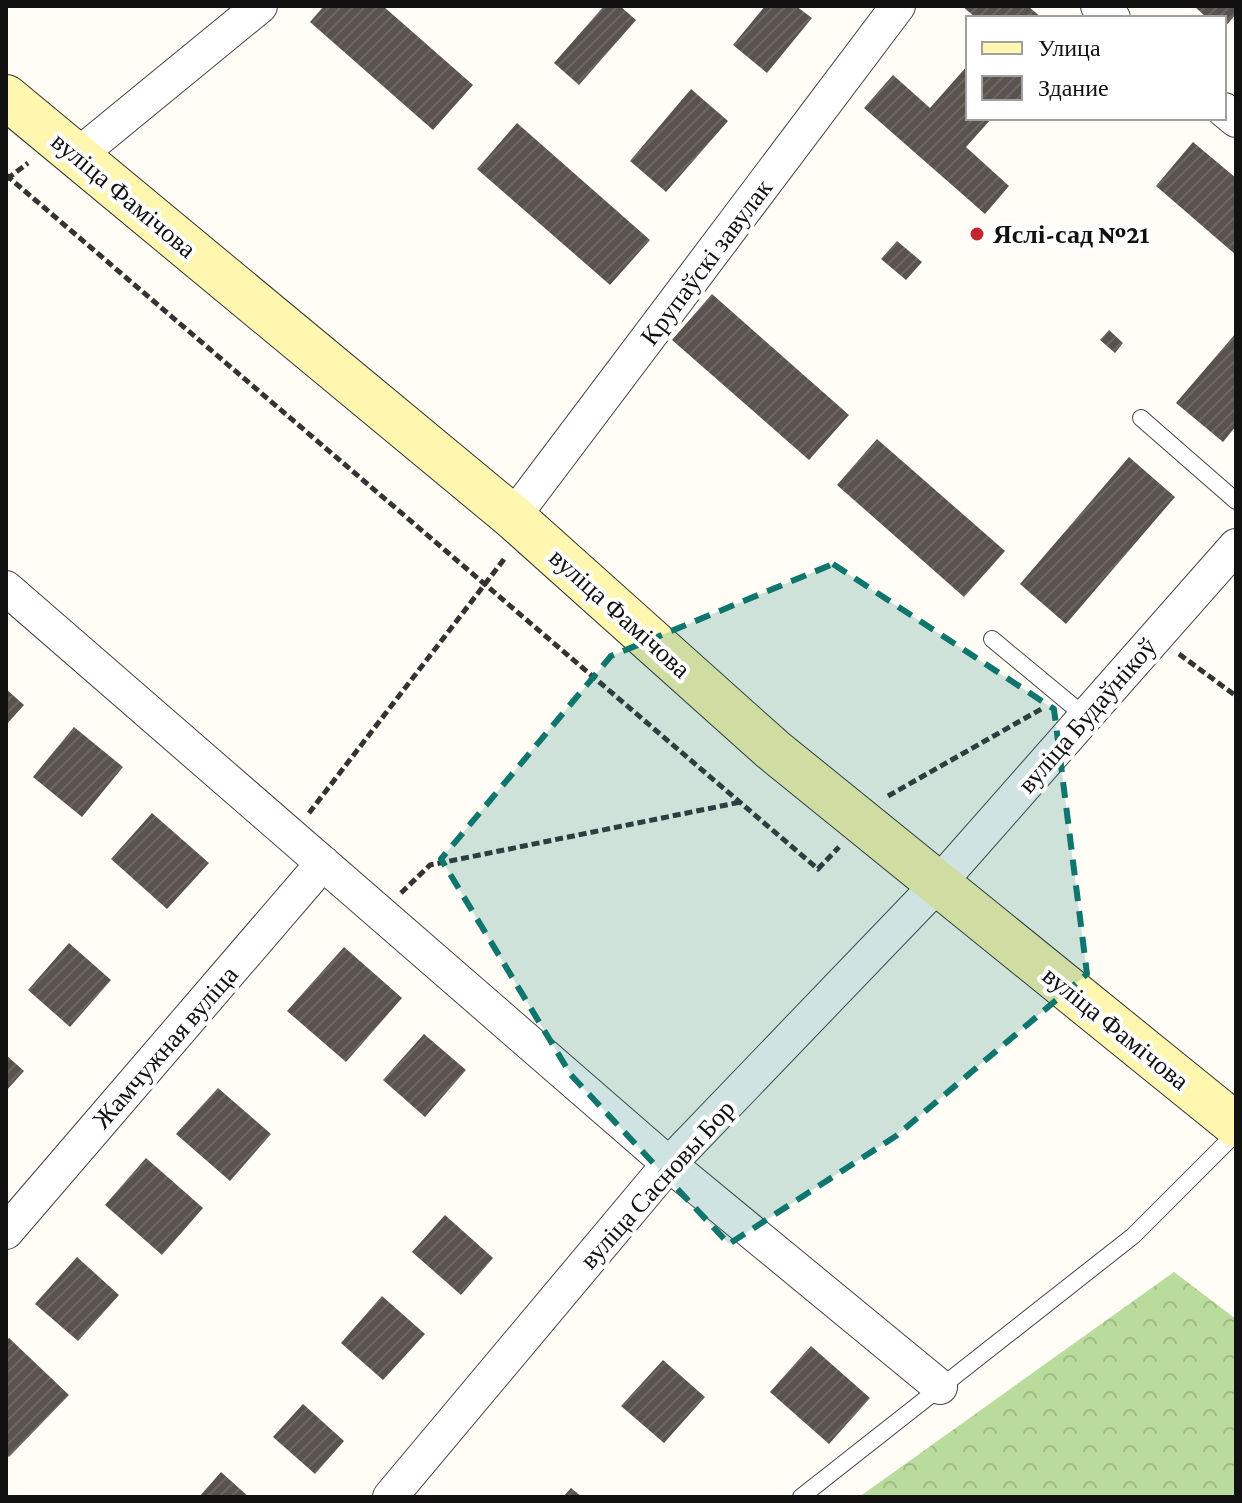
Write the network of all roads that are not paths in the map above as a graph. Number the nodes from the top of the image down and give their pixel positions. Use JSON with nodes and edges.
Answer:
{"nodes":[{"id":1,"x":260,"y":6,"type":"edge"},
{"id":2,"x":898,"y":6,"type":"edge"},
{"id":3,"x":6,"y":97,"type":"edge"},
{"id":4,"x":77,"y":156,"type":"junction"},
{"id":5,"x":1141,"y":418,"type":"dead end"},
{"id":6,"x":1236,"y":501,"type":"edge"},
{"id":7,"x":513,"y":517,"type":"junction"},
{"id":8,"x":1236,"y":546,"type":"edge"},
{"id":9,"x":6,"y":588,"type":"edge"},
{"id":10,"x":992,"y":639,"type":"dead end"},
{"id":11,"x":1086,"y":717,"type":"junction"},
{"id":12,"x":323,"y":863,"type":"junction"},
{"id":13,"x":938,"y":884,"type":"junction"},
{"id":14,"x":1236,"y":1125,"type":"edge"},
{"id":15,"x":1236,"y":1133,"type":"edge"},
{"id":16,"x":669,"y":1164,"type":"junction"},
{"id":17,"x":6,"y":1232,"type":"edge"},
{"id":18,"x":940,"y":1387,"type":"junction"},
{"id":19,"x":390,"y":1497,"type":"edge"},
{"id":20,"x":801,"y":1497,"type":"edge"}],
"edges":[{"from":1,"to":4,"type":"street"},
{"from":2,"to":7,"type":"street","name":"Крупаўскі завулак"},
{"from":3,"to":4,"type":"main road","name":"вуліца Фамічова"},
{"from":4,"to":7,"type":"main road","name":"вуліца Фамічова"},
{"from":5,"to":6,"type":"lane"},
{"from":7,"to":13,"type":"main road","name":"вуліца Фамічова"},
{"from":8,"to":11,"type":"street","name":"вуліца Будаўнікоў"},
{"from":9,"to":12,"type":"street"},
{"from":10,"to":11,"type":"lane"},
{"from":11,"to":13,"type":"street","name":"вуліца Будаўнікоў"},
{"from":12,"to":16,"type":"street"},
{"from":12,"to":17,"type":"street","name":"Жамчужная вуліца"},
{"from":13,"to":14,"type":"main road","name":"вуліца Фамічова"},
{"from":13,"to":16,"type":"street","name":"вуліца Сасновы Бор"},
{"from":15,"to":18,"type":"lane"},
{"from":16,"to":18,"type":"street"},
{"from":16,"to":19,"type":"street","name":"вуліца Сасновы Бор"},
{"from":18,"to":20,"type":"lane"}]}
